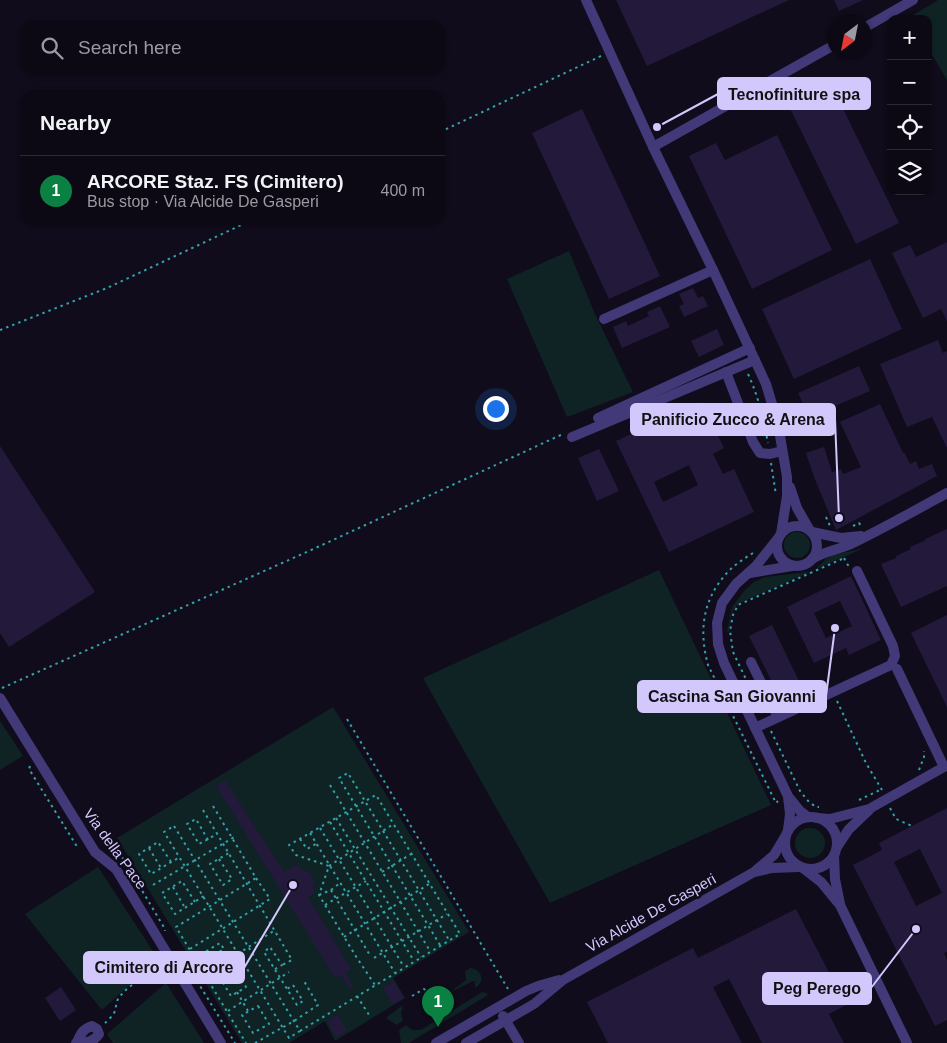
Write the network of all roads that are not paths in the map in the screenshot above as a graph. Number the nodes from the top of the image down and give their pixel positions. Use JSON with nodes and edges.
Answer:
{"nodes":[{"id":1,"x":586,"y":0,"type":"edge"},
{"id":2,"x":913,"y":0,"type":"edge"},
{"id":3,"x":872,"y":23,"type":"edge"},
{"id":4,"x":827,"y":49,"type":"edge"},
{"id":5,"x":654,"y":147,"type":"junction"},
{"id":6,"x":713,"y":270,"type":"junction"},
{"id":7,"x":604,"y":320,"type":"dead end"},
{"id":8,"x":750,"y":348,"type":"junction"},
{"id":9,"x":755,"y":360,"type":"junction"},
{"id":10,"x":726,"y":372,"type":"junction"},
{"id":11,"x":598,"y":418,"type":"dead end"},
{"id":12,"x":569,"y":435,"type":"road end"},
{"id":13,"x":782,"y":451,"type":"junction"},
{"id":14,"x":787,"y":477,"type":"junction"},
{"id":15,"x":947,"y":492,"type":"edge"},
{"id":16,"x":810,"y":531,"type":"junction"},
{"id":17,"x":780,"y":535,"type":"junction"},
{"id":18,"x":866,"y":535,"type":"junction"},
{"id":19,"x":812,"y":559,"type":"junction"},
{"id":20,"x":793,"y":565,"type":"junction"},
{"id":21,"x":857,"y":571,"type":"dead end"},
{"id":22,"x":749,"y":574,"type":"junction"},
{"id":23,"x":751,"y":662,"type":"dead end"},
{"id":24,"x":897,"y":669,"type":"dead end"},
{"id":25,"x":0,"y":698,"type":"edge"},
{"id":26,"x":778,"y":718,"type":"junction"},
{"id":27,"x":755,"y":728,"type":"junction"},
{"id":28,"x":788,"y":796,"type":"junction"},
{"id":29,"x":870,"y":809,"type":"junction"},
{"id":30,"x":812,"y":817,"type":"junction"},
{"id":31,"x":787,"y":832,"type":"junction"},
{"id":32,"x":836,"y":852,"type":"junction"},
{"id":33,"x":801,"y":867,"type":"junction"},
{"id":34,"x":754,"y":872,"type":"junction"},
{"id":35,"x":840,"y":905,"type":"junction"},
{"id":36,"x":563,"y":980,"type":"junction"},
{"id":37,"x":499,"y":1006,"type":"junction"},
{"id":38,"x":506,"y":1020,"type":"junction"},
{"id":39,"x":97,"y":1029,"type":"road end"},
{"id":40,"x":77,"y":1043,"type":"edge"},
{"id":41,"x":221,"y":1043,"type":"edge"},
{"id":42,"x":436,"y":1043,"type":"edge"},
{"id":43,"x":466,"y":1043,"type":"edge"},
{"id":44,"x":519,"y":1043,"type":"edge"},
{"id":45,"x":907,"y":1043,"type":"edge"}],
"edges":[{"from":1,"to":5,"type":"street"},
{"from":2,"to":3,"type":"street"},
{"from":4,"to":5,"type":"street"},
{"from":5,"to":6,"type":"street"},
{"from":6,"to":7,"type":"street"},
{"from":6,"to":8,"type":"street"},
{"from":8,"to":9,"type":"street"},
{"from":8,"to":11,"type":"street"},
{"from":9,"to":10,"type":"street"},
{"from":9,"to":13,"type":"street"},
{"from":10,"to":12,"type":"street"},
{"from":10,"to":13,"type":"street"},
{"from":13,"to":14,"type":"street"},
{"from":14,"to":16,"type":"street"},
{"from":14,"to":17,"type":"street"},
{"from":15,"to":18,"type":"street"},
{"from":16,"to":17,"type":"street"},
{"from":16,"to":18,"type":"street"},
{"from":16,"to":19,"type":"street"},
{"from":17,"to":20,"type":"street"},
{"from":17,"to":22,"type":"street"},
{"from":18,"to":19,"type":"street"},
{"from":19,"to":20,"type":"street"},
{"from":20,"to":22,"type":"street"},
{"from":21,"to":26,"type":"street"},
{"from":22,"to":27,"type":"street"},
{"from":23,"to":26,"type":"street"},
{"from":24,"to":29,"type":"street"},
{"from":25,"to":41,"type":"street","name":"Via della Pace"},
{"from":26,"to":27,"type":"street"},
{"from":27,"to":28,"type":"street"},
{"from":28,"to":30,"type":"street"},
{"from":28,"to":31,"type":"street"},
{"from":29,"to":30,"type":"street"},
{"from":29,"to":32,"type":"street"},
{"from":30,"to":31,"type":"street"},
{"from":30,"to":32,"type":"street"},
{"from":31,"to":33,"type":"street"},
{"from":31,"to":34,"type":"street","name":"Via Alcide De Gasperi"},
{"from":32,"to":33,"type":"street"},
{"from":32,"to":35,"type":"street"},
{"from":33,"to":34,"type":"street","name":"Via Alcide De Gasperi"},
{"from":33,"to":35,"type":"street"},
{"from":34,"to":36,"type":"street","name":"Via Alcide De Gasperi"},
{"from":35,"to":45,"type":"street"},
{"from":36,"to":37,"type":"street","name":"Via Alcide De Gasperi"},
{"from":36,"to":38,"type":"street","name":"Via Alcide De Gasperi"},
{"from":37,"to":38,"type":"street"},
{"from":37,"to":42,"type":"street","name":"Via Alcide De Gasperi"},
{"from":38,"to":43,"type":"street","name":"Via Alcide De Gasperi"},
{"from":38,"to":44,"type":"street"},
{"from":39,"to":40,"type":"street"}]}
